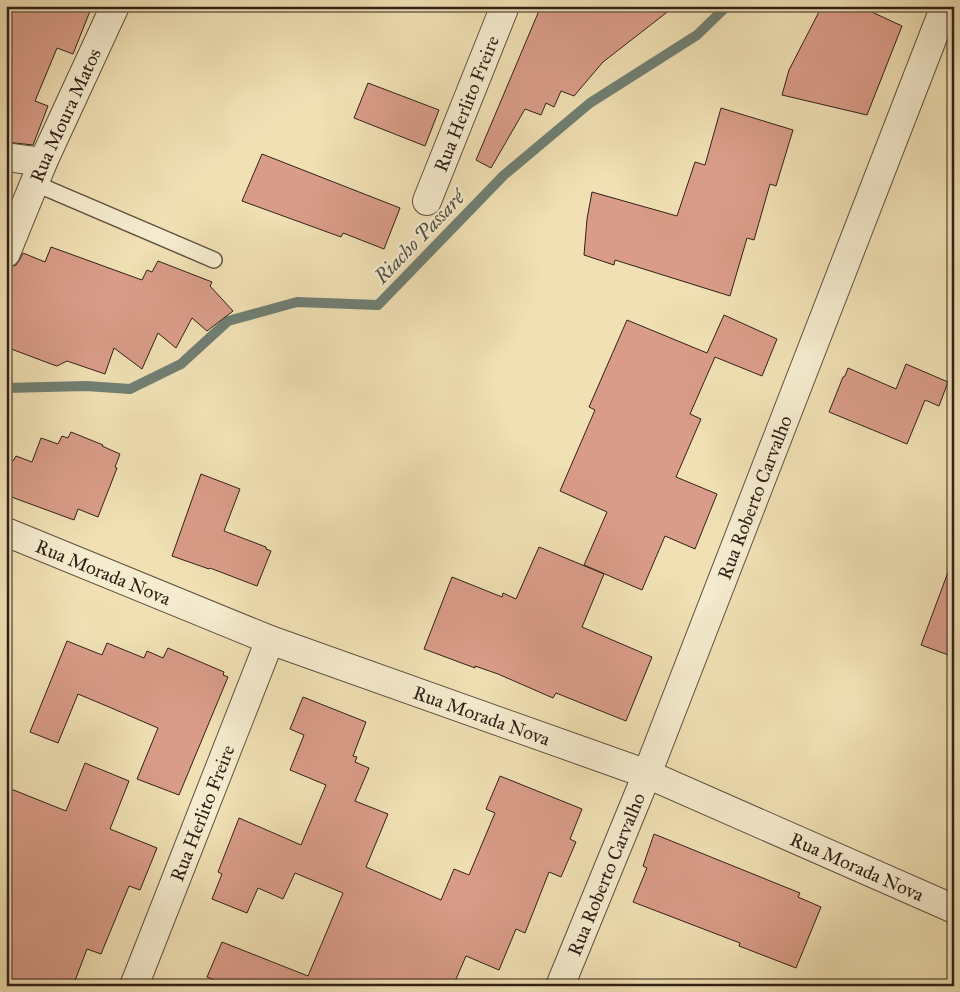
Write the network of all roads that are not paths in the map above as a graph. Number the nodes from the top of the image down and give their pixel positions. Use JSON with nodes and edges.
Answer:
{"nodes":[{"id":1,"x":115,"y":6,"type":"edge"},
{"id":2,"x":505,"y":6,"type":"edge"},
{"id":3,"x":944,"y":9,"type":"edge"},
{"id":4,"x":6,"y":157,"type":"edge"},
{"id":5,"x":38,"y":173,"type":"junction"},
{"id":6,"x":427,"y":201,"type":"dead end"},
{"id":7,"x":6,"y":253,"type":"edge"},
{"id":8,"x":214,"y":260,"type":"dead end"},
{"id":9,"x":6,"y":532,"type":"edge"},
{"id":10,"x":270,"y":640,"type":"junction"},
{"id":11,"x":647,"y":774,"type":"junction"},
{"id":12,"x":954,"y":909,"type":"edge"},
{"id":13,"x":134,"y":986,"type":"edge"},
{"id":14,"x":560,"y":986,"type":"edge"}],
"edges":[{"from":1,"to":5,"type":"street","name":"Rua Moura Matos"},
{"from":2,"to":6,"type":"street","name":"Rua Herlito Freire"},
{"from":3,"to":11,"type":"street","name":"Rua Roberto Carvalho"},
{"from":4,"to":5,"type":"street"},
{"from":5,"to":7,"type":"street","name":"Rua Moura Matos"},
{"from":5,"to":8,"type":"lane"},
{"from":9,"to":10,"type":"street","name":"Rua Morada Nova"},
{"from":10,"to":11,"type":"street","name":"Rua Morada Nova"},
{"from":10,"to":13,"type":"street","name":"Rua Herlito Freire"},
{"from":11,"to":12,"type":"street","name":"Rua Morada Nova"},
{"from":11,"to":14,"type":"street","name":"Rua Roberto Carvalho"}]}
